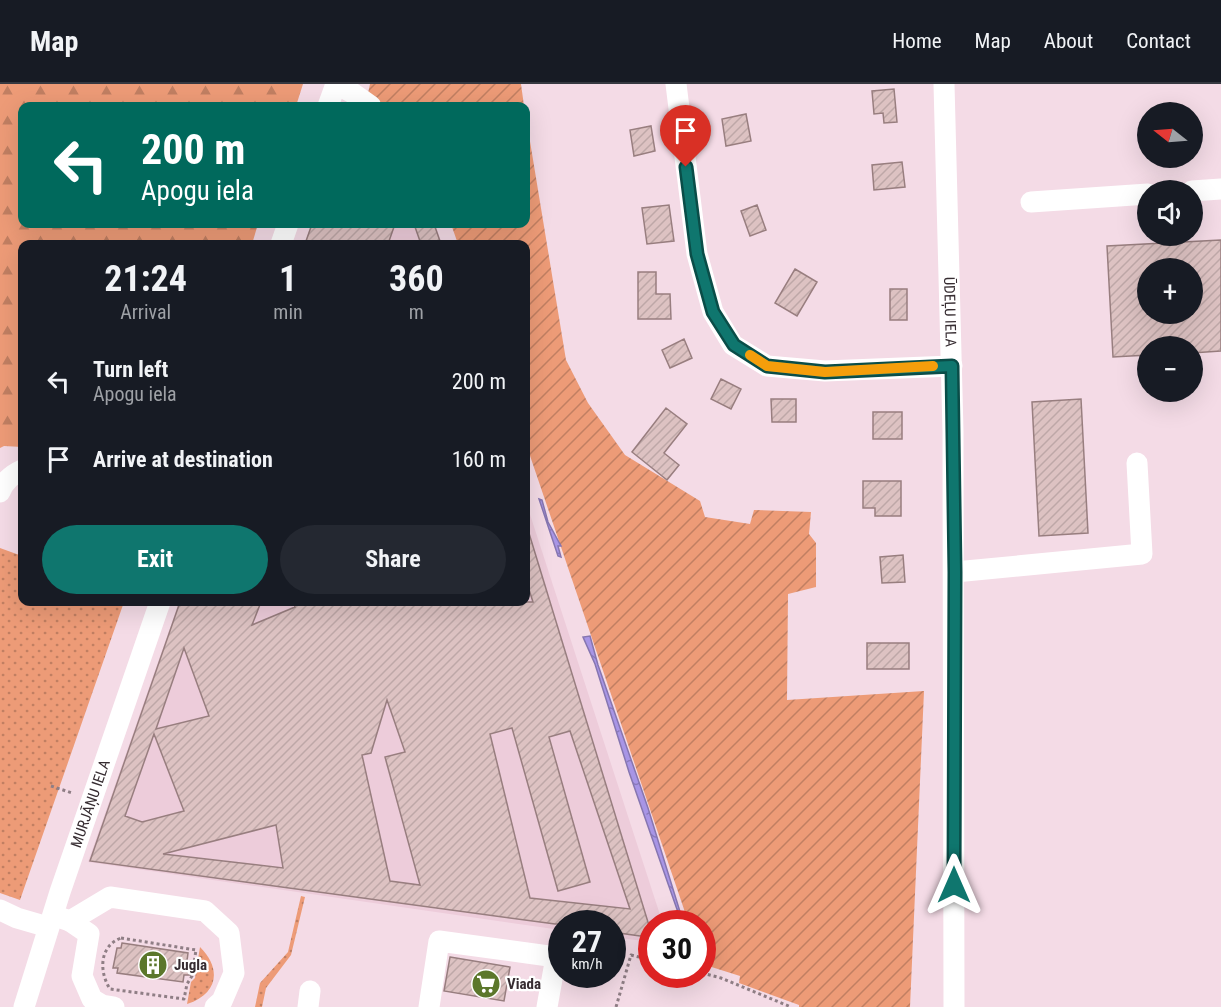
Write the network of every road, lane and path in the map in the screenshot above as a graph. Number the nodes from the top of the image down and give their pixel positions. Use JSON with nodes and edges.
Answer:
{"nodes":[{"id":1,"x":336,"y":84,"type":"edge"},
{"id":2,"x":676,"y":84,"type":"edge"},
{"id":3,"x":944,"y":84,"type":"edge"},
{"id":4,"x":329,"y":102,"type":"edge"},
{"id":5,"x":365,"y":102,"type":"edge"},
{"id":6,"x":1221,"y":189,"type":"edge"},
{"id":7,"x":1203,"y":190,"type":"edge"},
{"id":8,"x":1137,"y":195,"type":"edge"},
{"id":9,"x":1031,"y":202,"type":"dead end"},
{"id":10,"x":952,"y":366,"type":"junction"},
{"id":11,"x":1137,"y":463,"type":"dead end"},
{"id":12,"x":18,"y":472,"type":"edge"},
{"id":13,"x":0,"y":492,"type":"edge"},
{"id":14,"x":955,"y":572,"type":"junction"},
{"id":15,"x":159,"y":606,"type":"edge"},
{"id":16,"x":51,"y":786,"type":"dead end"},
{"id":17,"x":72,"y":793,"type":"dead end"},
{"id":18,"x":0,"y":910,"type":"edge"},
{"id":19,"x":57,"y":921,"type":"junction"},
{"id":20,"x":638,"y":957,"type":"edge"},
{"id":21,"x":716,"y":977,"type":"edge"},
{"id":22,"x":112,"y":998,"type":"edge"},
{"id":23,"x":24,"y":1007,"type":"edge"},
{"id":24,"x":214,"y":1007,"type":"edge"},
{"id":25,"x":429,"y":1007,"type":"edge"},
{"id":26,"x":546,"y":1007,"type":"edge"},
{"id":27,"x":616,"y":1007,"type":"edge"},
{"id":28,"x":791,"y":1007,"type":"edge"},
{"id":29,"x":954,"y":1007,"type":"edge"}],
"edges":[{"from":1,"to":4,"type":"street"},
{"from":1,"to":5,"type":"street"},
{"from":2,"to":10,"type":"street"},
{"from":3,"to":10,"type":"street","name":"ŪDEĻU IELA"},
{"from":6,"to":7,"type":"street"},
{"from":8,"to":9,"type":"street"},
{"from":10,"to":14,"type":"street","name":"ŪDEĻU IELA"},
{"from":11,"to":14,"type":"street"},
{"from":12,"to":13,"type":"street"},
{"from":14,"to":29,"type":"street","name":"ŪDEĻU IELA"},
{"from":15,"to":19,"type":"street","name":"MURJĀŅU IELA"},
{"from":16,"to":17,"type":"path"},
{"from":18,"to":19,"type":"street"},
{"from":19,"to":22,"type":"street"},
{"from":19,"to":23,"type":"street","name":"MURJĀŅU IELA"},
{"from":19,"to":24,"type":"street"},
{"from":20,"to":27,"type":"path"},
{"from":21,"to":28,"type":"path"},
{"from":22,"to":22,"type":"path"},
{"from":25,"to":26,"type":"street"}]}
